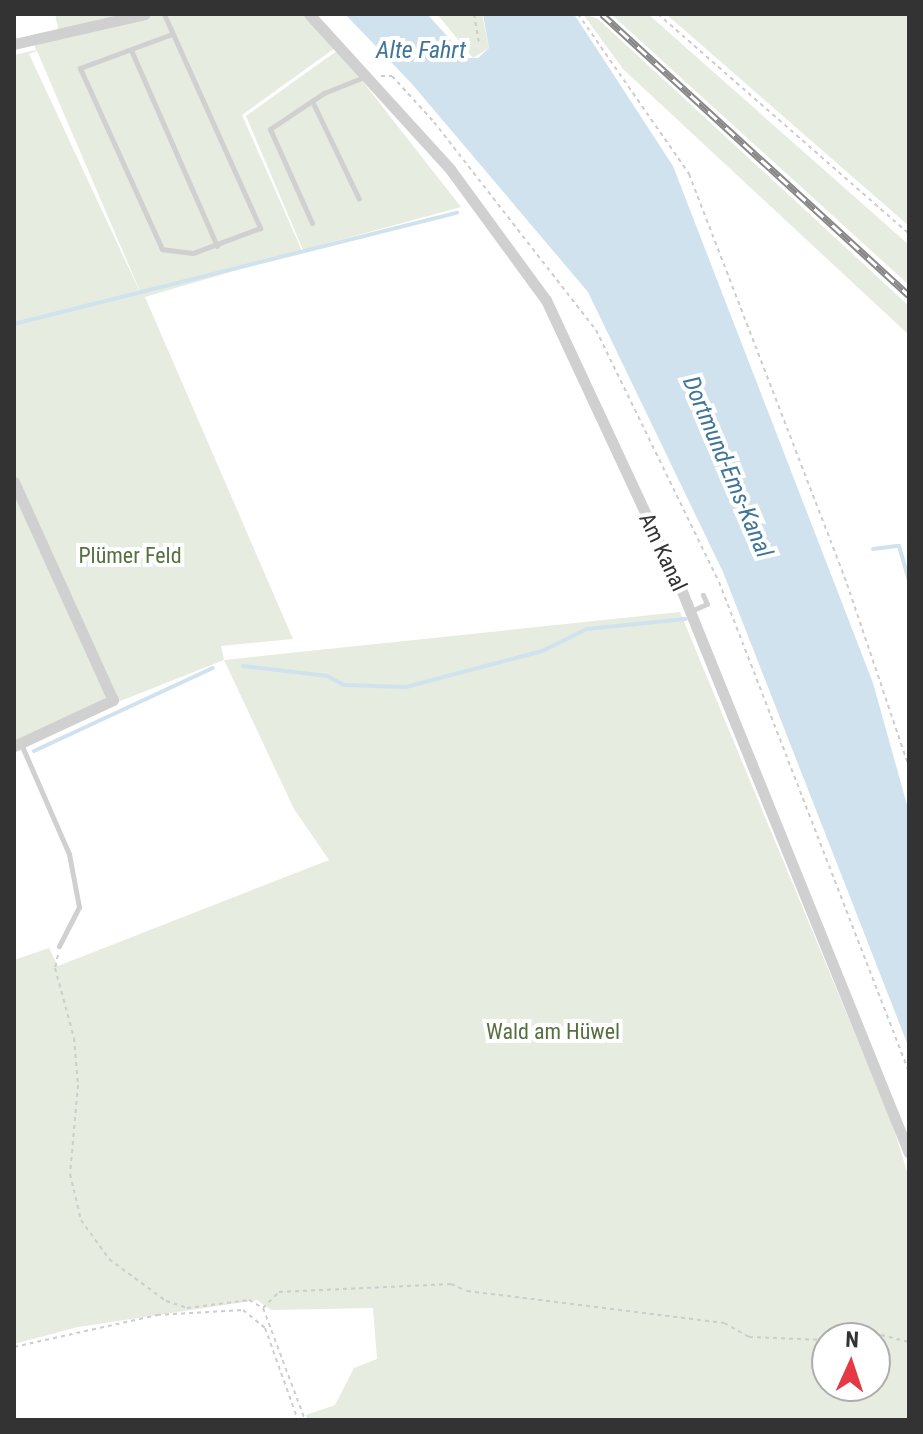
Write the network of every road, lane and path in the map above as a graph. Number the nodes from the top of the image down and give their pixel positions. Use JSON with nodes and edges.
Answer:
{"nodes":[{"id":1,"x":145,"y":14,"type":"edge"},
{"id":2,"x":164,"y":14,"type":"edge"},
{"id":3,"x":309,"y":14,"type":"edge"},
{"id":4,"x":474,"y":14,"type":"edge"},
{"id":5,"x":578,"y":14,"type":"edge"},
{"id":6,"x":658,"y":14,"type":"edge"},
{"id":7,"x":127,"y":16,"type":"edge"},
{"id":8,"x":172,"y":34,"type":"junction"},
{"id":9,"x":479,"y":43,"type":"dead end"},
{"id":10,"x":14,"y":44,"type":"edge"},
{"id":11,"x":131,"y":50,"type":"junction"},
{"id":12,"x":365,"y":76,"type":"junction"},
{"id":13,"x":313,"y":103,"type":"junction"},
{"id":14,"x":359,"y":199,"type":"dead end"},
{"id":15,"x":312,"y":223,"type":"dead end"},
{"id":16,"x":909,"y":234,"type":"edge"},
{"id":17,"x":217,"y":246,"type":"junction"},
{"id":18,"x":14,"y":482,"type":"edge"},
{"id":19,"x":703,"y":595,"type":"dead end"},
{"id":20,"x":726,"y":598,"type":"junction"},
{"id":21,"x":707,"y":604,"type":"junction"},
{"id":22,"x":690,"y":611,"type":"junction"},
{"id":23,"x":17,"y":745,"type":"edge"},
{"id":24,"x":909,"y":767,"type":"edge"},
{"id":25,"x":59,"y":946,"type":"joint"},
{"id":26,"x":909,"y":1072,"type":"edge"},
{"id":27,"x":909,"y":1153,"type":"edge"},
{"id":28,"x":187,"y":1308,"type":"junction"},
{"id":29,"x":263,"y":1308,"type":"junction"},
{"id":30,"x":191,"y":1315,"type":"junction"},
{"id":31,"x":811,"y":1339,"type":"edge"},
{"id":32,"x":14,"y":1347,"type":"edge"},
{"id":33,"x":298,"y":1420,"type":"edge"},
{"id":34,"x":305,"y":1420,"type":"edge"}],
"edges":[{"from":1,"to":7,"type":"street"},
{"from":2,"to":8,"type":"lane"},
{"from":3,"to":12,"type":"street","name":"Am Kanal"},
{"from":4,"to":9,"type":"path"},
{"from":5,"to":24,"type":"path"},
{"from":6,"to":16,"type":"path"},
{"from":7,"to":10,"type":"street"},
{"from":8,"to":11,"type":"lane"},
{"from":8,"to":17,"type":"lane"},
{"from":11,"to":17,"type":"lane"},
{"from":11,"to":17,"type":"lane"},
{"from":12,"to":13,"type":"lane"},
{"from":12,"to":20,"type":"path"},
{"from":12,"to":22,"type":"street","name":"Am Kanal"},
{"from":13,"to":14,"type":"lane"},
{"from":13,"to":15,"type":"lane"},
{"from":18,"to":23,"type":"street"},
{"from":19,"to":21,"type":"lane"},
{"from":20,"to":21,"type":"path"},
{"from":20,"to":26,"type":"path"},
{"from":21,"to":22,"type":"lane"},
{"from":22,"to":27,"type":"street","name":"Am Kanal"},
{"from":23,"to":25,"type":"lane"},
{"from":25,"to":28,"type":"path"},
{"from":28,"to":29,"type":"path"},
{"from":28,"to":30,"type":"path"},
{"from":29,"to":31,"type":"path"},
{"from":29,"to":34,"type":"path"},
{"from":30,"to":32,"type":"path"},
{"from":30,"to":33,"type":"path"}]}
